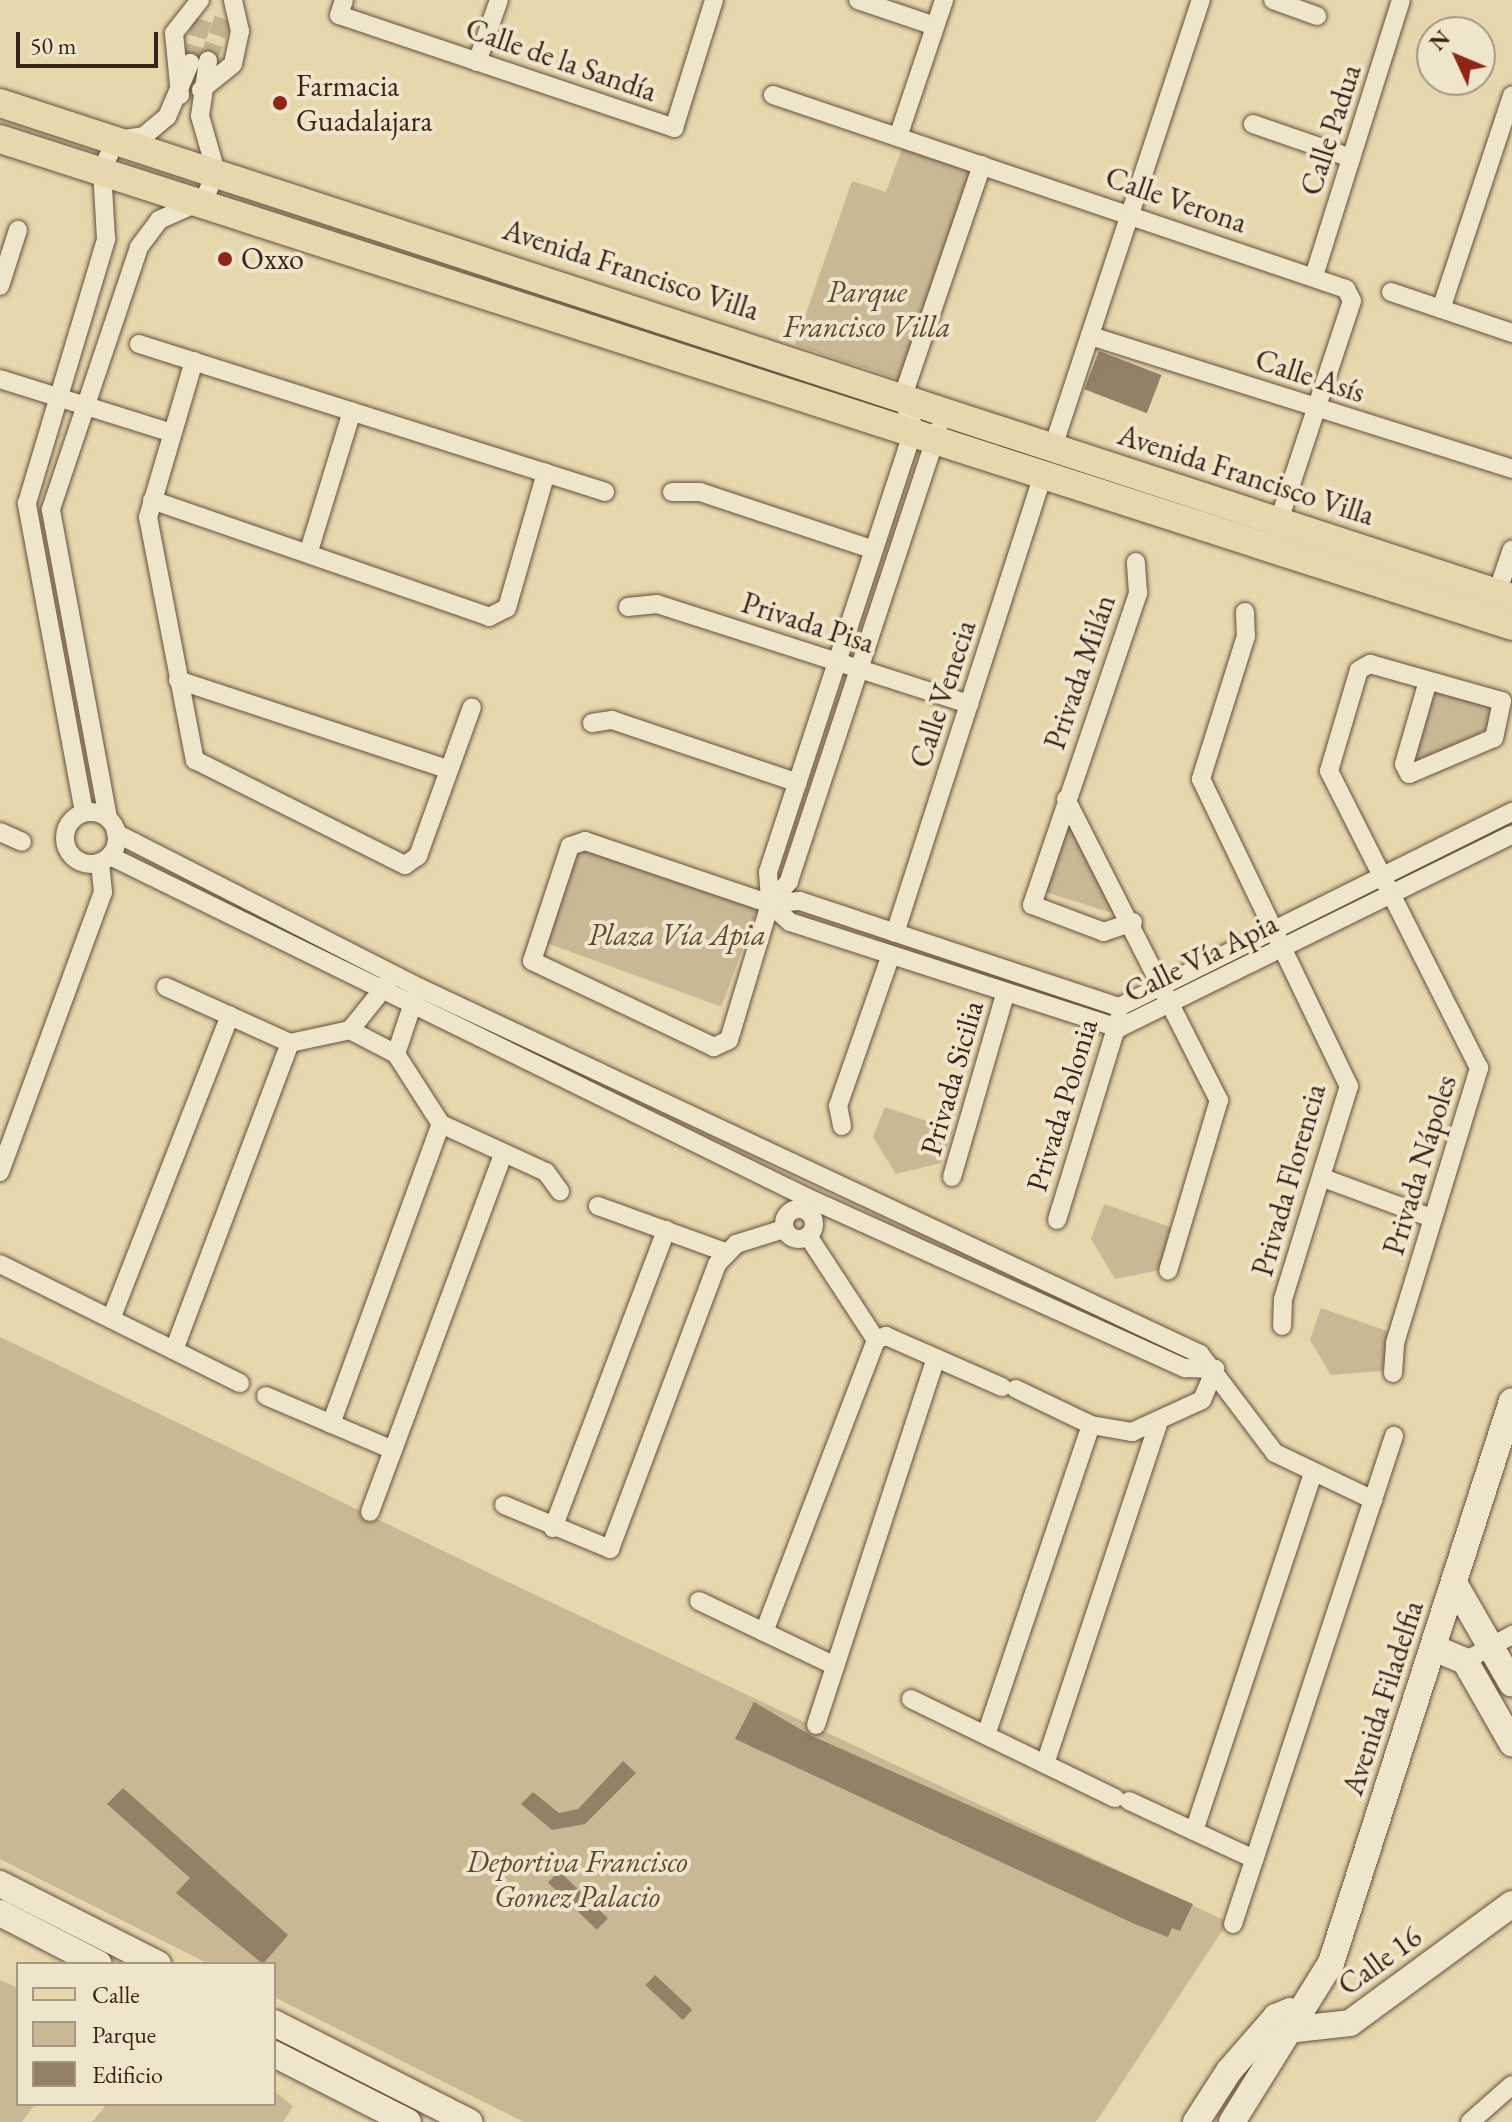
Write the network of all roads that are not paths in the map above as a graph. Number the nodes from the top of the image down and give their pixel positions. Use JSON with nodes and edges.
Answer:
{"nodes":[{"id":1,"x":499,"y":0,"type":"edge"},
{"id":2,"x":714,"y":0,"type":"edge"},
{"id":3,"x":858,"y":0,"type":"edge"},
{"id":4,"x":944,"y":0,"type":"edge"},
{"id":5,"x":1201,"y":0,"type":"edge"},
{"id":6,"x":1273,"y":0,"type":"edge"},
{"id":7,"x":1401,"y":0,"type":"edge"},
{"id":8,"x":204,"y":4,"type":"edge"},
{"id":9,"x":229,"y":4,"type":"edge"},
{"id":10,"x":342,"y":7,"type":"edge"},
{"id":11,"x":1317,"y":16,"type":"dead end"},
{"id":12,"x":935,"y":26,"type":"junction"},
{"id":13,"x":477,"y":62,"type":"junction"},
{"id":14,"x":201,"y":90,"type":"junction"},
{"id":15,"x":773,"y":95,"type":"dead end"},
{"id":16,"x":1512,"y":96,"type":"edge"},
{"id":17,"x":181,"y":97,"type":"junction"},
{"id":18,"x":0,"y":103,"type":"edge"},
{"id":19,"x":1253,"y":124,"type":"dead end"},
{"id":20,"x":898,"y":137,"type":"junction"},
{"id":21,"x":0,"y":139,"type":"edge"},
{"id":22,"x":116,"y":140,"type":"junction"},
{"id":23,"x":1351,"y":158,"type":"junction"},
{"id":24,"x":982,"y":165,"type":"junction"},
{"id":25,"x":102,"y":169,"type":"junction"},
{"id":26,"x":216,"y":172,"type":"junction"},
{"id":27,"x":204,"y":200,"type":"junction"},
{"id":28,"x":1130,"y":214,"type":"junction"},
{"id":29,"x":18,"y":230,"type":"dead end"},
{"id":30,"x":1314,"y":276,"type":"junction"},
{"id":31,"x":0,"y":286,"type":"edge"},
{"id":32,"x":1391,"y":292,"type":"dead end"},
{"id":33,"x":1441,"y":309,"type":"junction"},
{"id":34,"x":716,"y":333,"type":"junction"},
{"id":35,"x":1512,"y":333,"type":"edge"},
{"id":36,"x":1091,"y":336,"type":"junction"},
{"id":37,"x":139,"y":344,"type":"dead end"},
{"id":38,"x":194,"y":361,"type":"junction"},
{"id":39,"x":707,"y":362,"type":"junction"},
{"id":40,"x":0,"y":379,"type":"edge"},
{"id":41,"x":60,"y":397,"type":"junction"},
{"id":42,"x":902,"y":398,"type":"junction"},
{"id":43,"x":85,"y":406,"type":"junction"},
{"id":44,"x":1316,"y":407,"type":"junction"},
{"id":45,"x":352,"y":411,"type":"junction"},
{"id":46,"x":932,"y":424,"type":"junction"},
{"id":47,"x":172,"y":433,"type":"junction"},
{"id":48,"x":1049,"y":459,"type":"junction"},
{"id":49,"x":1512,"y":469,"type":"edge"},
{"id":50,"x":546,"y":473,"type":"junction"},
{"id":51,"x":605,"y":492,"type":"dead end"},
{"id":52,"x":672,"y":492,"type":"dead end"},
{"id":53,"x":152,"y":500,"type":"junction"},
{"id":54,"x":1278,"y":522,"type":"junction"},
{"id":55,"x":1512,"y":549,"type":"edge"},
{"id":56,"x":874,"y":550,"type":"junction"},
{"id":57,"x":1270,"y":550,"type":"junction"},
{"id":58,"x":309,"y":551,"type":"junction"},
{"id":59,"x":1136,"y":562,"type":"dead end"},
{"id":60,"x":1504,"y":595,"type":"edge"},
{"id":61,"x":628,"y":607,"type":"dead end"},
{"id":62,"x":1245,"y":612,"type":"dead end"},
{"id":63,"x":1512,"y":626,"type":"edge"},
{"id":64,"x":838,"y":662,"type":"junction"},
{"id":65,"x":859,"y":669,"type":"junction"},
{"id":66,"x":178,"y":680,"type":"junction"},
{"id":67,"x":1428,"y":681,"type":"junction"},
{"id":68,"x":969,"y":704,"type":"junction"},
{"id":69,"x":472,"y":707,"type":"dead end"},
{"id":70,"x":592,"y":723,"type":"dead end"},
{"id":71,"x":447,"y":769,"type":"junction"},
{"id":72,"x":798,"y":783,"type":"junction"},
{"id":73,"x":1066,"y":799,"type":"junction"},
{"id":74,"x":84,"y":812,"type":"junction"},
{"id":75,"x":1512,"y":812,"type":"edge"},
{"id":76,"x":112,"y":826,"type":"junction"},
{"id":77,"x":0,"y":832,"type":"edge"},
{"id":78,"x":1512,"y":835,"type":"edge"},
{"id":79,"x":22,"y":842,"type":"dead end"},
{"id":80,"x":105,"y":859,"type":"junction"},
{"id":81,"x":1384,"y":877,"type":"junction"},
{"id":82,"x":1393,"y":896,"type":"junction"},
{"id":83,"x":770,"y":904,"type":"junction"},
{"id":84,"x":1133,"y":922,"type":"junction"},
{"id":85,"x":1273,"y":931,"type":"junction"},
{"id":86,"x":895,"y":933,"type":"junction"},
{"id":87,"x":1283,"y":950,"type":"junction"},
{"id":88,"x":891,"y":955,"type":"junction"},
{"id":89,"x":392,"y":974,"type":"junction"},
{"id":90,"x":166,"y":987,"type":"dead end"},
{"id":91,"x":420,"y":988,"type":"junction"},
{"id":92,"x":383,"y":994,"type":"junction"},
{"id":93,"x":1005,"y":994,"type":"junction"},
{"id":94,"x":1168,"y":994,"type":"junction"},
{"id":95,"x":1119,"y":1007,"type":"junction"},
{"id":96,"x":410,"y":1008,"type":"junction"},
{"id":97,"x":230,"y":1016,"type":"junction"},
{"id":98,"x":1119,"y":1028,"type":"junction"},
{"id":99,"x":350,"y":1030,"type":"junction"},
{"id":100,"x":290,"y":1043,"type":"junction"},
{"id":101,"x":396,"y":1054,"type":"junction"},
{"id":102,"x":441,"y":1124,"type":"junction"},
{"id":103,"x":842,"y":1126,"type":"dead end"},
{"id":104,"x":503,"y":1154,"type":"junction"},
{"id":105,"x":0,"y":1172,"type":"edge"},
{"id":106,"x":817,"y":1176,"type":"junction"},
{"id":107,"x":952,"y":1177,"type":"dead end"},
{"id":108,"x":1323,"y":1178,"type":"junction"},
{"id":109,"x":560,"y":1191,"type":"dead end"},
{"id":110,"x":805,"y":1203,"type":"junction"},
{"id":111,"x":598,"y":1206,"type":"dead end"},
{"id":112,"x":1432,"y":1218,"type":"junction"},
{"id":113,"x":1057,"y":1220,"type":"dead end"},
{"id":114,"x":784,"y":1229,"type":"junction"},
{"id":115,"x":666,"y":1230,"type":"junction"},
{"id":116,"x":808,"y":1236,"type":"junction"},
{"id":117,"x":725,"y":1252,"type":"junction"},
{"id":118,"x":0,"y":1264,"type":"edge"},
{"id":119,"x":1168,"y":1271,"type":"dead end"},
{"id":120,"x":111,"y":1319,"type":"junction"},
{"id":121,"x":1282,"y":1326,"type":"dead end"},
{"id":122,"x":876,"y":1340,"type":"junction"},
{"id":123,"x":174,"y":1350,"type":"junction"},
{"id":124,"x":936,"y":1358,"type":"junction"},
{"id":125,"x":1215,"y":1369,"type":"junction"},
{"id":126,"x":1393,"y":1373,"type":"dead end"},
{"id":127,"x":240,"y":1383,"type":"dead end"},
{"id":128,"x":266,"y":1396,"type":"dead end"},
{"id":129,"x":1512,"y":1401,"type":"edge"},
{"id":130,"x":331,"y":1424,"type":"junction"},
{"id":131,"x":1091,"y":1425,"type":"junction"},
{"id":132,"x":1158,"y":1425,"type":"junction"},
{"id":133,"x":1394,"y":1436,"type":"dead end"},
{"id":134,"x":393,"y":1450,"type":"junction"},
{"id":135,"x":1502,"y":1459,"type":"edge"},
{"id":136,"x":1313,"y":1473,"type":"junction"},
{"id":137,"x":1373,"y":1500,"type":"junction"},
{"id":138,"x":504,"y":1505,"type":"dead end"},
{"id":139,"x":370,"y":1512,"type":"dead end"},
{"id":140,"x":553,"y":1528,"type":"junction"},
{"id":141,"x":1454,"y":1583,"type":"junction"},
{"id":142,"x":699,"y":1601,"type":"dead end"},
{"id":143,"x":764,"y":1632,"type":"junction"},
{"id":144,"x":1502,"y":1641,"type":"edge"},
{"id":145,"x":1434,"y":1648,"type":"junction"},
{"id":146,"x":1465,"y":1661,"type":"junction"},
{"id":147,"x":835,"y":1666,"type":"junction"},
{"id":148,"x":1512,"y":1684,"type":"edge"},
{"id":149,"x":911,"y":1699,"type":"dead end"},
{"id":150,"x":816,"y":1725,"type":"dead end"},
{"id":151,"x":986,"y":1735,"type":"junction"},
{"id":152,"x":1512,"y":1743,"type":"edge"},
{"id":153,"x":1045,"y":1764,"type":"junction"},
{"id":154,"x":1194,"y":1831,"type":"junction"},
{"id":155,"x":1254,"y":1859,"type":"junction"},
{"id":156,"x":0,"y":1884,"type":"edge"},
{"id":157,"x":1512,"y":1904,"type":"edge"},
{"id":158,"x":0,"y":1913,"type":"edge"},
{"id":159,"x":1233,"y":1924,"type":"dead end"},
{"id":160,"x":95,"y":1962,"type":"edge"},
{"id":161,"x":154,"y":1962,"type":"edge"},
{"id":162,"x":1291,"y":2018,"type":"junction"},
{"id":163,"x":276,"y":2024,"type":"edge"},
{"id":164,"x":276,"y":2055,"type":"edge"},
{"id":165,"x":1512,"y":2085,"type":"edge"},
{"id":166,"x":408,"y":2122,"type":"edge"},
{"id":167,"x":469,"y":2122,"type":"edge"},
{"id":168,"x":1196,"y":2122,"type":"edge"},
{"id":169,"x":1232,"y":2122,"type":"edge"},
{"id":170,"x":1470,"y":2122,"type":"edge"}],
"edges":[{"from":1,"to":13,"type":"street"},
{"from":2,"to":13,"type":"street","name":"Calle de la Sandía"},
{"from":3,"to":12,"type":"street"},
{"from":4,"to":12,"type":"street"},
{"from":5,"to":28,"type":"street","name":"Calle Venecia"},
{"from":6,"to":11,"type":"street"},
{"from":7,"to":23,"type":"street","name":"Calle Padua"},
{"from":8,"to":17,"type":"street"},
{"from":9,"to":14,"type":"street"},
{"from":10,"to":13,"type":"street","name":"Calle de la Sandía"},
{"from":12,"to":20,"type":"street"},
{"from":14,"to":17,"type":"street"},
{"from":14,"to":26,"type":"street"},
{"from":15,"to":20,"type":"street","name":"Calle Verona"},
{"from":16,"to":33,"type":"street"},
{"from":17,"to":22,"type":"street"},
{"from":18,"to":22,"type":"main road","name":"Avenida Francisco Villa"},
{"from":19,"to":23,"type":"street"},
{"from":20,"to":24,"type":"street","name":"Calle Verona"},
{"from":21,"to":25,"type":"main road","name":"Avenida Francisco Villa"},
{"from":22,"to":25,"type":"street"},
{"from":22,"to":26,"type":"main road","name":"Avenida Francisco Villa"},
{"from":23,"to":30,"type":"street","name":"Calle Padua"},
{"from":24,"to":28,"type":"street","name":"Calle Verona"},
{"from":24,"to":42,"type":"street"},
{"from":25,"to":27,"type":"main road","name":"Avenida Francisco Villa"},
{"from":25,"to":41,"type":"street"},
{"from":26,"to":27,"type":"street"},
{"from":26,"to":34,"type":"main road","name":"Avenida Francisco Villa"},
{"from":27,"to":39,"type":"main road","name":"Avenida Francisco Villa"},
{"from":27,"to":43,"type":"street"},
{"from":28,"to":30,"type":"street","name":"Calle Verona"},
{"from":28,"to":36,"type":"street","name":"Calle Venecia"},
{"from":29,"to":31,"type":"street"},
{"from":30,"to":44,"type":"street","name":"Calle Verona"},
{"from":32,"to":33,"type":"street"},
{"from":33,"to":35,"type":"street"},
{"from":34,"to":39,"type":"main road"},
{"from":34,"to":42,"type":"main road","name":"Avenida Francisco Villa"},
{"from":36,"to":44,"type":"street","name":"Calle Asís"},
{"from":36,"to":48,"type":"street","name":"Calle Venecia"},
{"from":37,"to":38,"type":"street"},
{"from":38,"to":45,"type":"street"},
{"from":38,"to":47,"type":"street"},
{"from":39,"to":46,"type":"main road","name":"Avenida Francisco Villa"},
{"from":40,"to":41,"type":"street"},
{"from":41,"to":43,"type":"street"},
{"from":41,"to":74,"type":"street"},
{"from":42,"to":46,"type":"main road","name":"Avenida Francisco Villa"},
{"from":43,"to":47,"type":"street"},
{"from":43,"to":76,"type":"street"},
{"from":44,"to":49,"type":"street","name":"Calle Asís"},
{"from":44,"to":54,"type":"street"},
{"from":45,"to":50,"type":"street"},
{"from":45,"to":58,"type":"street"},
{"from":46,"to":48,"type":"main road","name":"Avenida Francisco Villa"},
{"from":46,"to":56,"type":"street"},
{"from":46,"to":65,"type":"street"},
{"from":47,"to":53,"type":"street"},
{"from":48,"to":54,"type":"main road","name":"Avenida Francisco Villa"},
{"from":48,"to":57,"type":"main road","name":"Avenida Francisco Villa"},
{"from":48,"to":68,"type":"street","name":"Calle Venecia"},
{"from":50,"to":51,"type":"street"},
{"from":50,"to":58,"type":"street"},
{"from":52,"to":56,"type":"street"},
{"from":53,"to":58,"type":"street"},
{"from":53,"to":66,"type":"street"},
{"from":54,"to":57,"type":"street"},
{"from":54,"to":60,"type":"main road","name":"Avenida Francisco Villa"},
{"from":55,"to":60,"type":"street"},
{"from":56,"to":64,"type":"street"},
{"from":57,"to":63,"type":"main road","name":"Avenida Francisco Villa"},
{"from":59,"to":73,"type":"street","name":"Privada Milán"},
{"from":61,"to":64,"type":"street","name":"Privada Pisa"},
{"from":62,"to":85,"type":"street","name":"Privada Florencia"},
{"from":64,"to":65,"type":"street","name":"Privada Pisa"},
{"from":64,"to":72,"type":"street"},
{"from":65,"to":68,"type":"street","name":"Privada Pisa"},
{"from":65,"to":83,"type":"street"},
{"from":66,"to":71,"type":"street"},
{"from":66,"to":71,"type":"street"},
{"from":67,"to":67,"type":"street"},
{"from":67,"to":81,"type":"street","name":"Privada Nápoles"},
{"from":68,"to":86,"type":"street","name":"Calle Venecia"},
{"from":69,"to":71,"type":"street"},
{"from":70,"to":72,"type":"street"},
{"from":72,"to":83,"type":"street"},
{"from":73,"to":84,"type":"street"},
{"from":73,"to":84,"type":"street","name":"Privada Milán"},
{"from":74,"to":76,"type":"street"},
{"from":74,"to":80,"type":"street"},
{"from":75,"to":81,"type":"street","name":"Calle Vía Apia"},
{"from":76,"to":80,"type":"street"},
{"from":76,"to":89,"type":"street"},
{"from":77,"to":79,"type":"street"},
{"from":78,"to":82,"type":"street","name":"Calle Vía Apia"},
{"from":80,"to":92,"type":"street"},
{"from":80,"to":105,"type":"street"},
{"from":81,"to":82,"type":"street","name":"Privada Nápoles"},
{"from":81,"to":85,"type":"street","name":"Calle Vía Apia"},
{"from":82,"to":87,"type":"street","name":"Calle Vía Apia"},
{"from":82,"to":112,"type":"street","name":"Privada Nápoles"},
{"from":83,"to":83,"type":"street"},
{"from":83,"to":86,"type":"street","name":"Calle Vía Apia"},
{"from":83,"to":88,"type":"street","name":"Calle Vía Apia"},
{"from":84,"to":94,"type":"street"},
{"from":85,"to":87,"type":"street","name":"Privada Florencia"},
{"from":85,"to":94,"type":"street","name":"Calle Vía Apia"},
{"from":86,"to":95,"type":"street","name":"Calle Vía Apia"},
{"from":87,"to":94,"type":"street","name":"Calle Vía Apia"},
{"from":87,"to":108,"type":"street","name":"Privada Florencia"},
{"from":88,"to":93,"type":"street","name":"Calle Vía Apia"},
{"from":88,"to":103,"type":"street"},
{"from":89,"to":91,"type":"street"},
{"from":89,"to":92,"type":"street"},
{"from":90,"to":97,"type":"street"},
{"from":91,"to":96,"type":"street"},
{"from":91,"to":106,"type":"street"},
{"from":92,"to":96,"type":"street"},
{"from":92,"to":99,"type":"street"},
{"from":93,"to":98,"type":"street","name":"Calle Vía Apia"},
{"from":93,"to":107,"type":"street","name":"Privada Sicilia"},
{"from":94,"to":95,"type":"street","name":"Calle Vía Apia"},
{"from":94,"to":98,"type":"street","name":"Calle Vía Apia"},
{"from":94,"to":119,"type":"street"},
{"from":95,"to":98,"type":"street","name":"Privada Polonia"},
{"from":96,"to":101,"type":"street"},
{"from":96,"to":110,"type":"street"},
{"from":97,"to":100,"type":"street"},
{"from":97,"to":120,"type":"street"},
{"from":98,"to":113,"type":"street","name":"Privada Polonia"},
{"from":99,"to":100,"type":"street"},
{"from":99,"to":101,"type":"street"},
{"from":100,"to":123,"type":"street"},
{"from":101,"to":102,"type":"street"},
{"from":102,"to":104,"type":"street"},
{"from":102,"to":130,"type":"street"},
{"from":104,"to":109,"type":"street"},
{"from":104,"to":134,"type":"street"},
{"from":106,"to":110,"type":"street"},
{"from":106,"to":125,"type":"street"},
{"from":108,"to":112,"type":"street"},
{"from":108,"to":121,"type":"street","name":"Privada Florencia"},
{"from":110,"to":114,"type":"street"},
{"from":110,"to":116,"type":"street"},
{"from":110,"to":125,"type":"street"},
{"from":111,"to":115,"type":"street"},
{"from":112,"to":126,"type":"street","name":"Privada Nápoles"},
{"from":114,"to":116,"type":"street"},
{"from":114,"to":117,"type":"street"},
{"from":115,"to":117,"type":"street"},
{"from":115,"to":140,"type":"street"},
{"from":116,"to":122,"type":"street"},
{"from":117,"to":140,"type":"street"},
{"from":118,"to":120,"type":"street"},
{"from":120,"to":123,"type":"street"},
{"from":122,"to":124,"type":"street"},
{"from":122,"to":143,"type":"street"},
{"from":123,"to":127,"type":"street"},
{"from":124,"to":131,"type":"street"},
{"from":124,"to":147,"type":"street"},
{"from":125,"to":132,"type":"street"},
{"from":125,"to":136,"type":"street"},
{"from":128,"to":130,"type":"street"},
{"from":129,"to":135,"type":"street","name":"Avenida Filadelfia"},
{"from":130,"to":134,"type":"street"},
{"from":131,"to":132,"type":"street"},
{"from":131,"to":151,"type":"street"},
{"from":132,"to":153,"type":"street"},
{"from":133,"to":137,"type":"street"},
{"from":134,"to":139,"type":"street"},
{"from":135,"to":141,"type":"street","name":"Avenida Filadelfia"},
{"from":136,"to":137,"type":"street"},
{"from":136,"to":154,"type":"street"},
{"from":137,"to":155,"type":"street"},
{"from":138,"to":140,"type":"street"},
{"from":141,"to":144,"type":"street"},
{"from":141,"to":145,"type":"street","name":"Avenida Filadelfia"},
{"from":142,"to":143,"type":"street"},
{"from":143,"to":147,"type":"street"},
{"from":144,"to":146,"type":"street"},
{"from":144,"to":148,"type":"street"},
{"from":145,"to":146,"type":"street"},
{"from":145,"to":162,"type":"street","name":"Avenida Filadelfia"},
{"from":146,"to":152,"type":"street"},
{"from":147,"to":150,"type":"street"},
{"from":149,"to":151,"type":"street"},
{"from":151,"to":153,"type":"street"},
{"from":153,"to":154,"type":"street"},
{"from":154,"to":155,"type":"street"},
{"from":155,"to":159,"type":"street"},
{"from":156,"to":161,"type":"street"},
{"from":157,"to":162,"type":"street","name":"Calle 16"},
{"from":158,"to":160,"type":"street"},
{"from":162,"to":168,"type":"street","name":"Avenida Filadelfia"},
{"from":162,"to":169,"type":"street","name":"Avenida Filadelfia"},
{"from":163,"to":167,"type":"street"},
{"from":164,"to":166,"type":"street"},
{"from":165,"to":170,"type":"street"}]}
